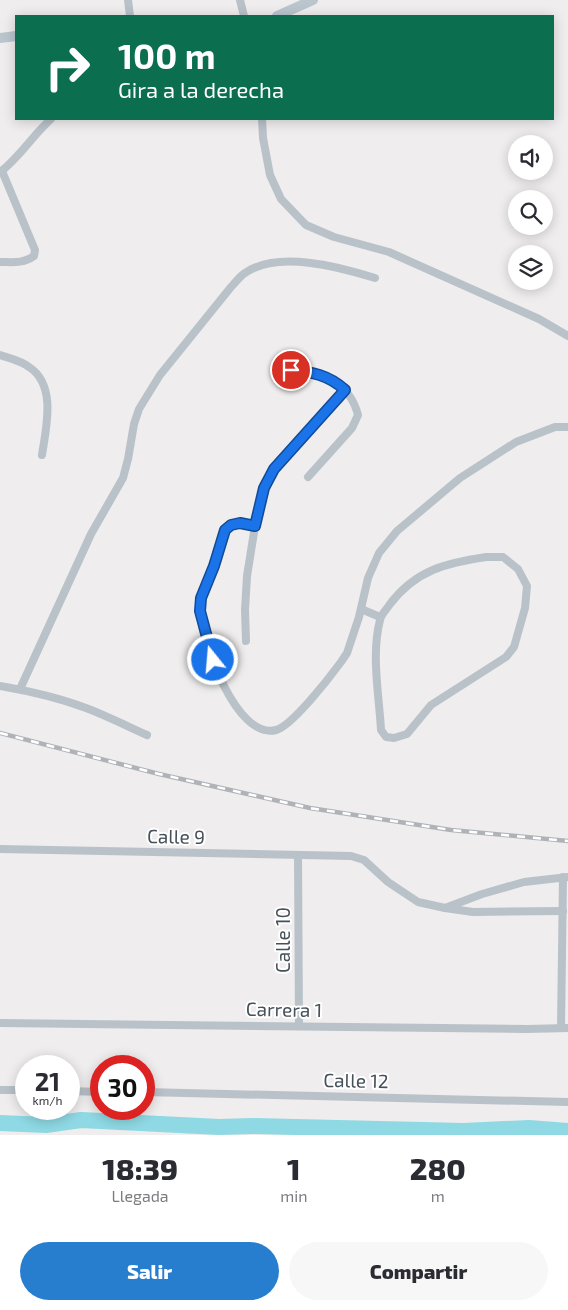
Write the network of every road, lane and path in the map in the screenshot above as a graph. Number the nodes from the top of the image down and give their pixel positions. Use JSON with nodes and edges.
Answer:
{"nodes":[{"id":1,"x":128,"y":0,"type":"edge"},
{"id":2,"x":240,"y":0,"type":"edge"},
{"id":3,"x":313,"y":0,"type":"edge"},
{"id":4,"x":130,"y":15,"type":"edge"},
{"id":5,"x":244,"y":15,"type":"edge"},
{"id":6,"x":279,"y":15,"type":"edge"},
{"id":7,"x":15,"y":36,"type":"edge"},
{"id":8,"x":0,"y":38,"type":"edge"},
{"id":9,"x":50,"y":120,"type":"edge"},
{"id":10,"x":262,"y":120,"type":"edge"},
{"id":11,"x":1,"y":172,"type":"edge"},
{"id":12,"x":0,"y":262,"type":"edge"},
{"id":13,"x":375,"y":278,"type":"dead end"},
{"id":14,"x":568,"y":336,"type":"edge"},
{"id":15,"x":0,"y":356,"type":"edge"},
{"id":16,"x":291,"y":370,"type":"dead end"},
{"id":17,"x":345,"y":390,"type":"junction"},
{"id":18,"x":568,"y":427,"type":"edge"},
{"id":19,"x":42,"y":455,"type":"dead end"},
{"id":20,"x":308,"y":477,"type":"dead end"},
{"id":21,"x":255,"y":526,"type":"junction"},
{"id":22,"x":361,"y":609,"type":"junction"},
{"id":23,"x":380,"y":617,"type":"junction"},
{"id":24,"x":246,"y":641,"type":"dead end"},
{"id":25,"x":0,"y":686,"type":"edge"},
{"id":26,"x":20,"y":689,"type":"junction"},
{"id":27,"x":147,"y":735,"type":"dead end"},
{"id":28,"x":0,"y":848,"type":"edge"},
{"id":29,"x":298,"y":855,"type":"junction"},
{"id":30,"x":565,"y":877,"type":"edge"},
{"id":31,"x":446,"y":908,"type":"junction"},
{"id":32,"x":563,"y":911,"type":"junction"},
{"id":33,"x":565,"y":943,"type":"edge"},
{"id":34,"x":0,"y":1023,"type":"edge"},
{"id":35,"x":299,"y":1026,"type":"junction"},
{"id":36,"x":564,"y":1028,"type":"edge"},
{"id":37,"x":0,"y":1090,"type":"edge"},
{"id":38,"x":15,"y":1090,"type":"edge"},
{"id":39,"x":155,"y":1092,"type":"edge"},
{"id":40,"x":568,"y":1102,"type":"edge"}],
"edges":[{"from":1,"to":4,"type":"street"},
{"from":2,"to":5,"type":"street"},
{"from":3,"to":6,"type":"street"},
{"from":7,"to":8,"type":"street"},
{"from":9,"to":11,"type":"street"},
{"from":10,"to":14,"type":"street"},
{"from":11,"to":12,"type":"street"},
{"from":13,"to":26,"type":"street"},
{"from":15,"to":19,"type":"street"},
{"from":16,"to":17,"type":"street"},
{"from":17,"to":20,"type":"street"},
{"from":17,"to":21,"type":"street"},
{"from":18,"to":22,"type":"street"},
{"from":21,"to":22,"type":"street"},
{"from":21,"to":24,"type":"street"},
{"from":22,"to":23,"type":"street"},
{"from":23,"to":23,"type":"street"},
{"from":25,"to":26,"type":"street"},
{"from":26,"to":27,"type":"street"},
{"from":28,"to":29,"type":"street","name":"Calle 9"},
{"from":29,"to":31,"type":"street","name":"Calle 9"},
{"from":29,"to":35,"type":"street","name":"Calle 10"},
{"from":30,"to":31,"type":"street"},
{"from":30,"to":32,"type":"street"},
{"from":31,"to":32,"type":"street"},
{"from":32,"to":33,"type":"street"},
{"from":33,"to":36,"type":"street"},
{"from":34,"to":35,"type":"street","name":"Carrera 1"},
{"from":35,"to":36,"type":"street","name":"Carrera 1"},
{"from":37,"to":38,"type":"street"},
{"from":39,"to":40,"type":"street","name":"Calle 12"}]}
